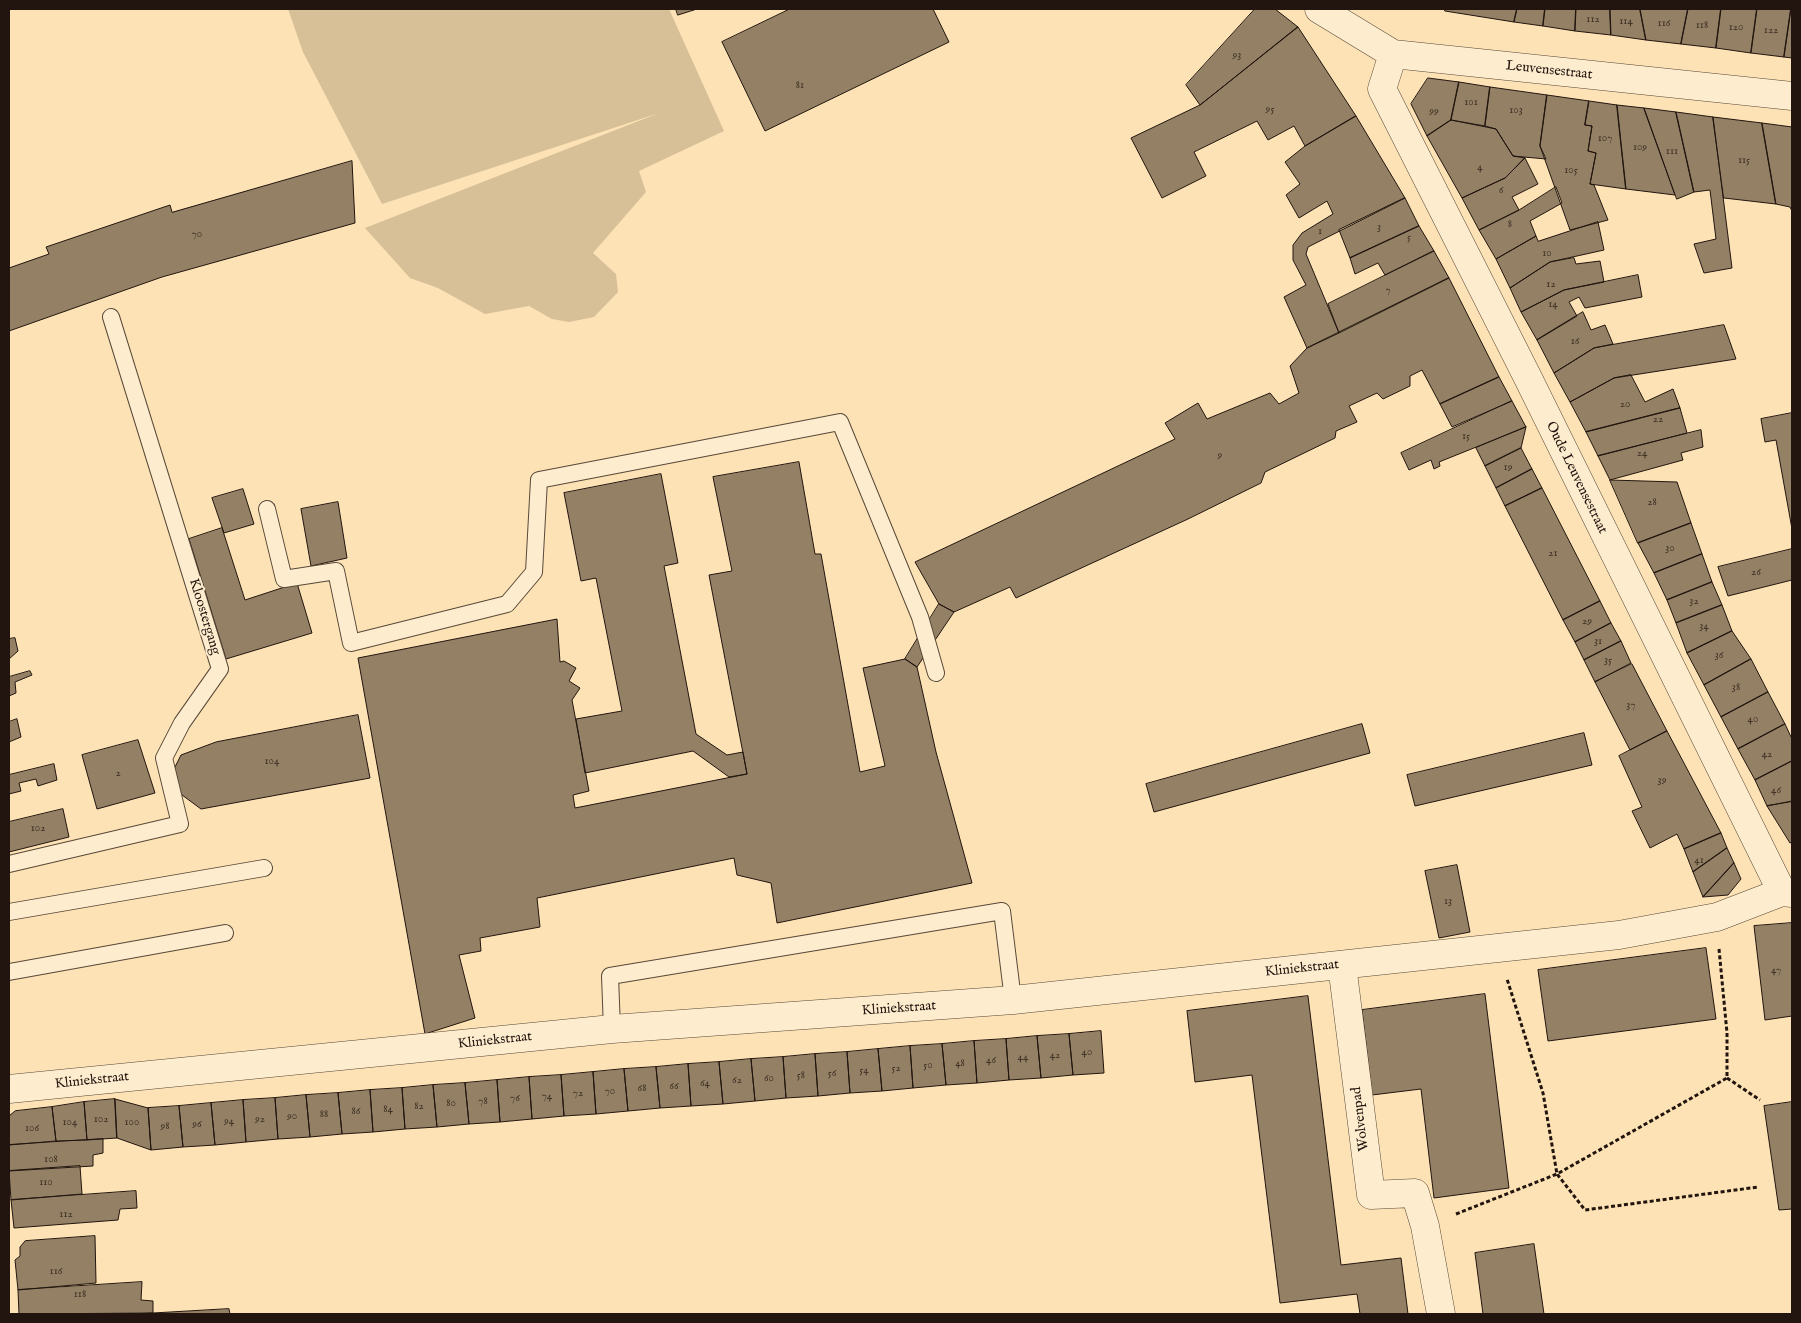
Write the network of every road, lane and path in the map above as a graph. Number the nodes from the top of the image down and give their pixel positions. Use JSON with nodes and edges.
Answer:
{"nodes":[{"id":1,"x":1319,"y":9,"type":"edge"},
{"id":2,"x":1393,"y":54,"type":"junction"},
{"id":3,"x":1792,"y":96,"type":"edge"},
{"id":4,"x":111,"y":317,"type":"dead end"},
{"id":5,"x":267,"y":509,"type":"dead end"},
{"id":6,"x":936,"y":673,"type":"dead end"},
{"id":7,"x":9,"y":864,"type":"edge"},
{"id":8,"x":264,"y":868,"type":"dead end"},
{"id":9,"x":1787,"y":893,"type":"edge"},
{"id":10,"x":9,"y":912,"type":"edge"},
{"id":11,"x":1716,"y":917,"type":"junction"},
{"id":12,"x":225,"y":933,"type":"dead end"},
{"id":13,"x":1498,"y":948,"type":"junction"},
{"id":14,"x":1342,"y":965,"type":"junction"},
{"id":15,"x":9,"y":972,"type":"edge"},
{"id":16,"x":1013,"y":1000,"type":"junction"},
{"id":17,"x":612,"y":1029,"type":"junction"},
{"id":18,"x":1726,"y":1078,"type":"junction"},
{"id":19,"x":9,"y":1089,"type":"edge"},
{"id":20,"x":1760,"y":1100,"type":"dead end"},
{"id":21,"x":1557,"y":1174,"type":"junction"},
{"id":22,"x":1758,"y":1187,"type":"dead end"},
{"id":23,"x":1425,"y":1226,"type":"junction"},
{"id":24,"x":1441,"y":1314,"type":"edge"}],
"edges":[{"from":1,"to":2,"type":"street","name":"Leuvensestraat"},
{"from":2,"to":3,"type":"street","name":"Leuvensestraat"},
{"from":2,"to":9,"type":"street","name":"Oude Leuvensestraat"},
{"from":4,"to":7,"type":"lane","name":"Kloostergang"},
{"from":5,"to":6,"type":"lane"},
{"from":8,"to":10,"type":"lane"},
{"from":9,"to":11,"type":"street","name":"Kliniekstraat"},
{"from":11,"to":13,"type":"street","name":"Kliniekstraat"},
{"from":11,"to":18,"type":"path"},
{"from":12,"to":15,"type":"lane"},
{"from":13,"to":14,"type":"street","name":"Kliniekstraat"},
{"from":13,"to":21,"type":"path"},
{"from":14,"to":16,"type":"street","name":"Kliniekstraat"},
{"from":14,"to":23,"type":"street","name":"Wolvenpad"},
{"from":16,"to":17,"type":"street","name":"Kliniekstraat"},
{"from":16,"to":17,"type":"lane"},
{"from":17,"to":19,"type":"street","name":"Kliniekstraat"},
{"from":18,"to":20,"type":"path"},
{"from":18,"to":21,"type":"path"},
{"from":21,"to":22,"type":"path"},
{"from":21,"to":23,"type":"path"},
{"from":23,"to":24,"type":"street","name":"Wolvenpad"}]}
